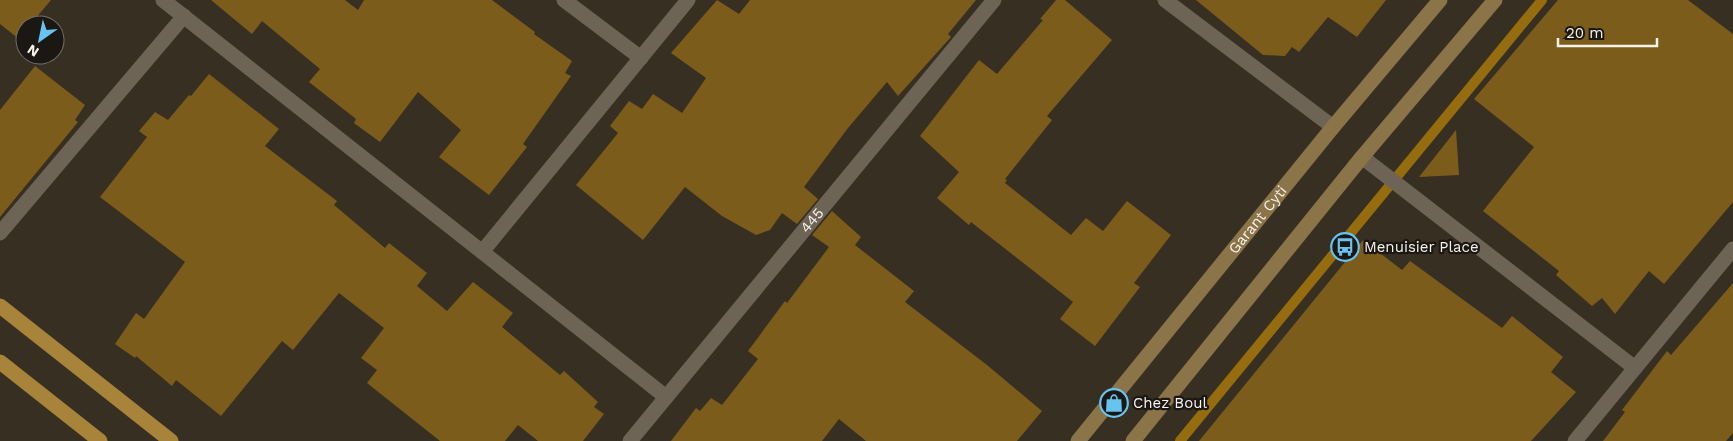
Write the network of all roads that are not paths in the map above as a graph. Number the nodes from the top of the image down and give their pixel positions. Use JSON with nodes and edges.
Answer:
{"nodes":[{"id":1,"x":163,"y":0,"type":"edge"},
{"id":2,"x":564,"y":0,"type":"edge"},
{"id":3,"x":688,"y":0,"type":"edge"},
{"id":4,"x":994,"y":0,"type":"edge"},
{"id":5,"x":1166,"y":0,"type":"edge"},
{"id":6,"x":1440,"y":0,"type":"edge"},
{"id":7,"x":1495,"y":0,"type":"edge"},
{"id":8,"x":184,"y":16,"type":"junction"},
{"id":9,"x":641,"y":58,"type":"junction"},
{"id":10,"x":1333,"y":127,"type":"junction"},
{"id":11,"x":1362,"y":157,"type":"junction"},
{"id":12,"x":0,"y":233,"type":"edge"},
{"id":13,"x":482,"y":252,"type":"junction"},
{"id":14,"x":1731,"y":258,"type":"edge"},
{"id":15,"x":0,"y":306,"type":"edge"},
{"id":16,"x":0,"y":362,"type":"edge"},
{"id":17,"x":1635,"y":368,"type":"junction"},
{"id":18,"x":666,"y":397,"type":"junction"},
{"id":19,"x":100,"y":441,"type":"edge"},
{"id":20,"x":171,"y":441,"type":"edge"},
{"id":21,"x":630,"y":441,"type":"edge"},
{"id":22,"x":1078,"y":441,"type":"edge"},
{"id":23,"x":1133,"y":441,"type":"edge"},
{"id":24,"x":1575,"y":441,"type":"edge"}],
"edges":[{"from":1,"to":8,"type":"street"},
{"from":2,"to":9,"type":"street"},
{"from":3,"to":9,"type":"street"},
{"from":4,"to":18,"type":"street","name":"445"},
{"from":5,"to":10,"type":"street"},
{"from":6,"to":10,"type":"main road","name":"Garant Cyti"},
{"from":7,"to":11,"type":"main road"},
{"from":8,"to":12,"type":"street"},
{"from":8,"to":13,"type":"street"},
{"from":9,"to":13,"type":"street"},
{"from":10,"to":22,"type":"main road","name":"Garant Cyti"},
{"from":11,"to":17,"type":"street"},
{"from":11,"to":23,"type":"main road"},
{"from":13,"to":18,"type":"street"},
{"from":14,"to":17,"type":"street"},
{"from":15,"to":20,"type":"main road"},
{"from":16,"to":19,"type":"main road"},
{"from":17,"to":24,"type":"street"},
{"from":18,"to":21,"type":"street","name":"445"}]}
